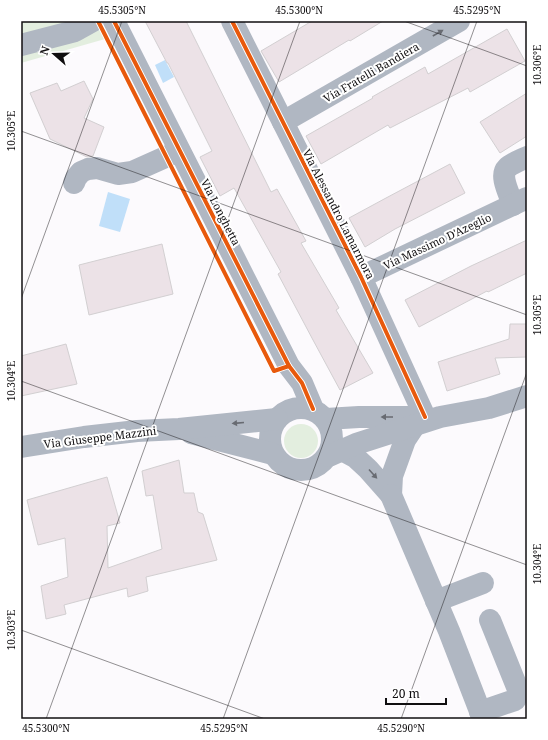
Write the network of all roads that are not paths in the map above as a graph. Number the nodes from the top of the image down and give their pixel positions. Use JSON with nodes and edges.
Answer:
{"nodes":[{"id":1,"x":93,"y":21,"type":"edge"},
{"id":2,"x":114,"y":21,"type":"edge"},
{"id":3,"x":232,"y":21,"type":"edge"},
{"id":4,"x":459,"y":21,"type":"edge"},
{"id":5,"x":21,"y":45,"type":"edge"},
{"id":6,"x":283,"y":122,"type":"junction"},
{"id":7,"x":179,"y":151,"type":"junction"},
{"id":8,"x":527,"y":157,"type":"edge"},
{"id":9,"x":74,"y":183,"type":"dead end"},
{"id":10,"x":520,"y":201,"type":"edge"},
{"id":11,"x":361,"y":277,"type":"junction"},
{"id":12,"x":289,"y":366,"type":"junction"},
{"id":13,"x":527,"y":396,"type":"edge"},
{"id":14,"x":320,"y":414,"type":"junction"},
{"id":15,"x":282,"y":415,"type":"junction"},
{"id":16,"x":427,"y":420,"type":"junction"},
{"id":17,"x":179,"y":430,"type":"junction"},
{"id":18,"x":21,"y":447,"type":"edge"},
{"id":19,"x":336,"y":453,"type":"junction"},
{"id":20,"x":274,"y":454,"type":"junction"},
{"id":21,"x":391,"y":495,"type":"junction"},
{"id":22,"x":483,"y":583,"type":"dead end"},
{"id":23,"x":436,"y":601,"type":"junction"},
{"id":24,"x":490,"y":620,"type":"dead end"},
{"id":25,"x":482,"y":716,"type":"edge"}],
"edges":[{"from":1,"to":5,"type":"street"},
{"from":2,"to":7,"type":"street","name":"Via Longhetta"},
{"from":3,"to":6,"type":"street","name":"Via Alessandro Lamarmora"},
{"from":6,"to":4,"type":"street","name":"Via Fratelli Bandiera","one_way":true},
{"from":6,"to":11,"type":"street","name":"Via Alessandro Lamarmora"},
{"from":7,"to":9,"type":"street"},
{"from":7,"to":12,"type":"street","name":"Via Longhetta"},
{"from":8,"to":10,"type":"street","name":"Via Massimo D'Azeglio"},
{"from":10,"to":11,"type":"street","name":"Via Massimo D'Azeglio"},
{"from":11,"to":16,"type":"street","name":"Via Alessandro Lamarmora"},
{"from":12,"to":14,"type":"street","name":"Via Longhetta"},
{"from":12,"to":15,"type":"street","name":"Via Longhetta"},
{"from":13,"to":16,"type":"street","name":"Via Giuseppe Mazzini"},
{"from":14,"to":15,"type":"street","name":"Via Giuseppe Mazzini"},
{"from":16,"to":14,"type":"street","name":"Via Giuseppe Mazzini","one_way":true},
{"from":14,"to":19,"type":"street"},
{"from":15,"to":17,"type":"street","name":"Via Giuseppe Mazzini","one_way":true},
{"from":15,"to":20,"type":"street"},
{"from":16,"to":19,"type":"street","name":"Via Giuseppe Mazzini"},
{"from":16,"to":21,"type":"street"},
{"from":17,"to":18,"type":"street","name":"Via Giuseppe Mazzini"},
{"from":17,"to":20,"type":"street","name":"Via Giuseppe Mazzini"},
{"from":19,"to":20,"type":"street","name":"Via Giuseppe Mazzini"},
{"from":19,"to":21,"type":"street","one_way":true},
{"from":21,"to":23,"type":"street"},
{"from":22,"to":23,"type":"street"},
{"from":23,"to":25,"type":"street"},
{"from":24,"to":25,"type":"street"}]}
